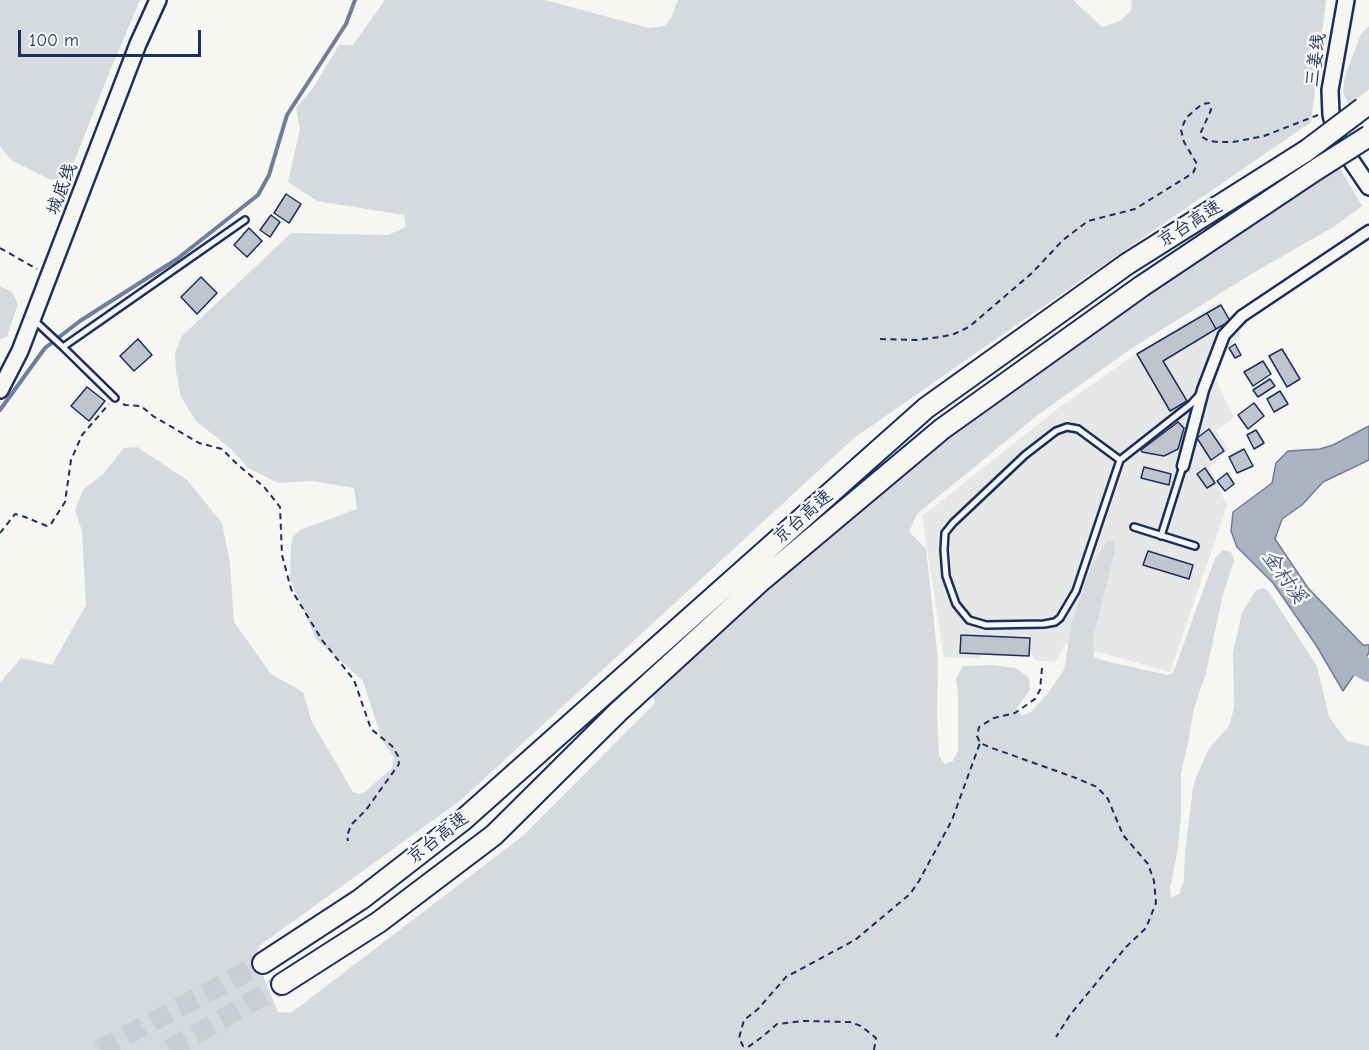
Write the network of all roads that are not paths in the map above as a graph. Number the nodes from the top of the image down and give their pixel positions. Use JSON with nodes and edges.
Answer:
{"nodes":[{"id":1,"x":158,"y":0,"type":"edge"},
{"id":2,"x":1346,"y":0,"type":"edge"},
{"id":3,"x":1366,"y":106,"type":"edge"},
{"id":4,"x":1369,"y":136,"type":"edge"},
{"id":5,"x":1369,"y":187,"type":"edge"},
{"id":6,"x":245,"y":220,"type":"dead end"},
{"id":7,"x":1369,"y":231,"type":"edge"},
{"id":8,"x":33,"y":319,"type":"junction"},
{"id":9,"x":63,"y":347,"type":"junction"},
{"id":10,"x":0,"y":390,"type":"edge"},
{"id":11,"x":1203,"y":390,"type":"junction"},
{"id":12,"x":115,"y":398,"type":"road end"},
{"id":13,"x":1120,"y":460,"type":"junction"},
{"id":14,"x":1183,"y":466,"type":"joint"},
{"id":15,"x":1134,"y":527,"type":"dead end"},
{"id":16,"x":1161,"y":536,"type":"junction"},
{"id":17,"x":1195,"y":546,"type":"dead end"},
{"id":18,"x":263,"y":963,"type":"tunnel mouth"},
{"id":19,"x":282,"y":984,"type":"tunnel mouth"}],
"edges":[{"from":1,"to":8,"type":"main road","name":"城底线"},
{"from":2,"to":5,"type":"main road","name":"三姜线"},
{"from":3,"to":18,"type":"highway","name":"京台高速","bridge":true},
{"from":4,"to":19,"type":"highway","name":"京台高速","bridge":true},
{"from":6,"to":9,"type":"lane"},
{"from":7,"to":11,"type":"street"},
{"from":8,"to":9,"type":"lane"},
{"from":8,"to":10,"type":"main road","name":"城底线"},
{"from":9,"to":12,"type":"lane"},
{"from":11,"to":13,"type":"lane"},
{"from":11,"to":14,"type":"street"},
{"from":13,"to":13,"type":"lane"},
{"from":14,"to":16,"type":"lane"},
{"from":15,"to":16,"type":"lane"},
{"from":16,"to":17,"type":"lane"}]}
